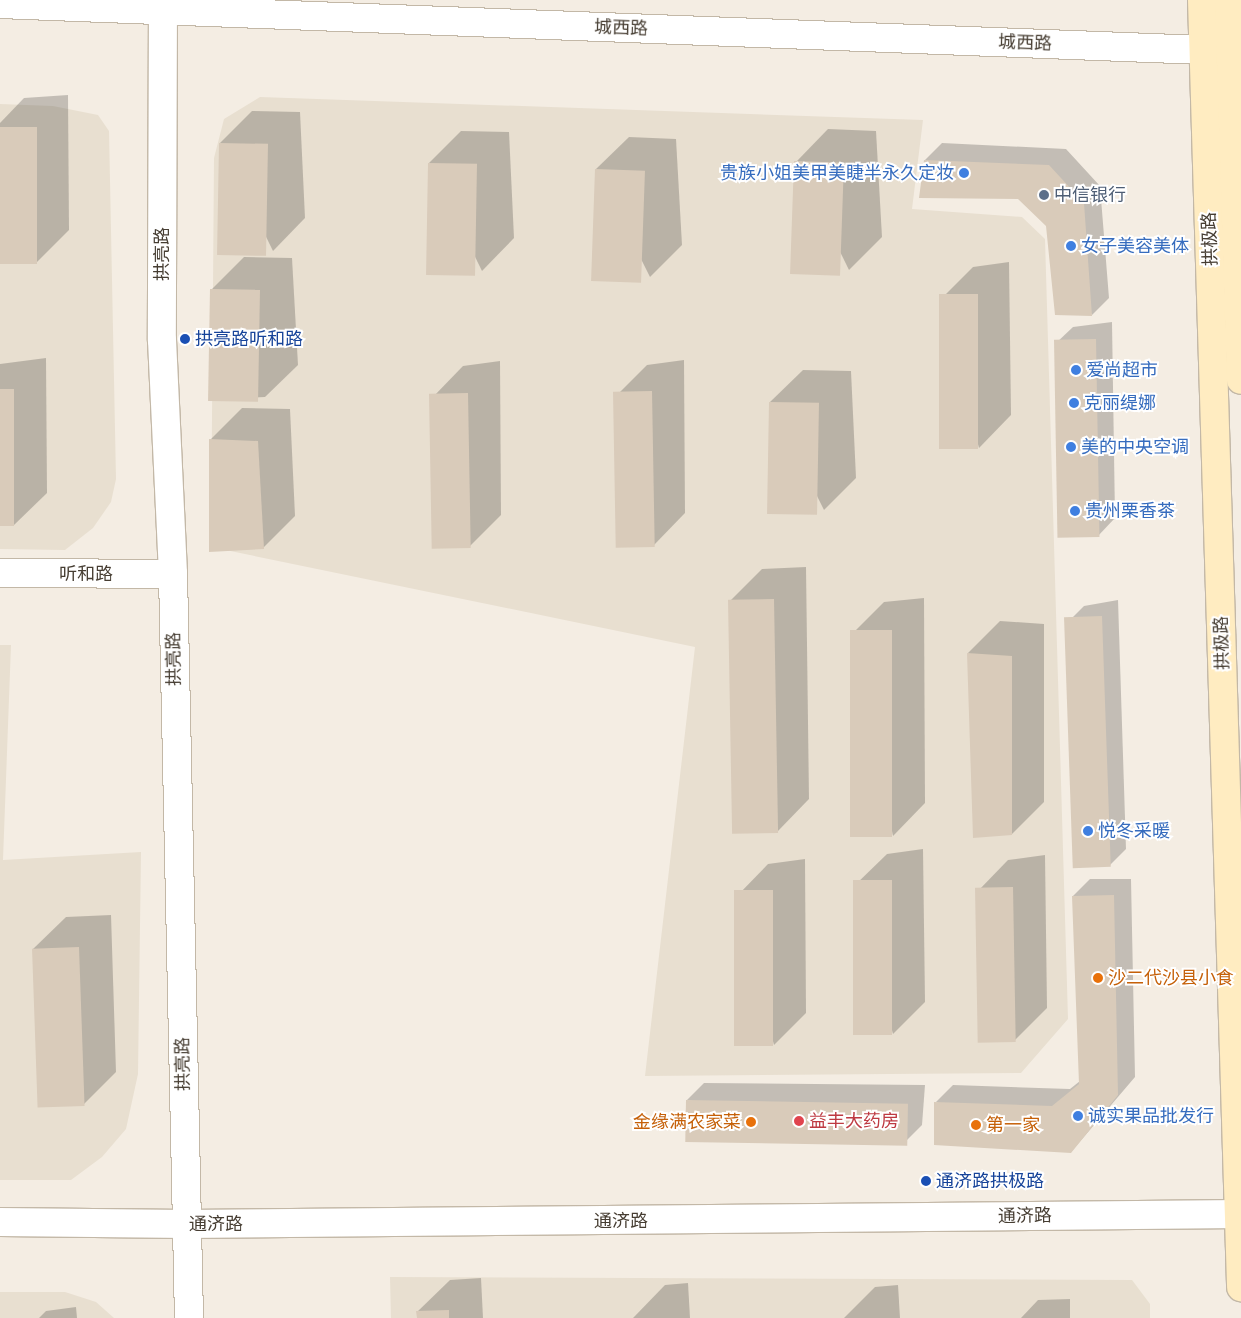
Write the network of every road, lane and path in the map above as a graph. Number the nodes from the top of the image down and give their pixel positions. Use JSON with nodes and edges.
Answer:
{"nodes":[{"id":1,"x":1202,"y":0,"type":"edge"},
{"id":2,"x":1229,"y":0,"type":"edge"},
{"id":3,"x":0,"y":4,"type":"edge"},
{"id":4,"x":163,"y":5,"type":"edge"},
{"id":5,"x":1204,"y":50,"type":"junction"},
{"id":6,"x":1236,"y":51,"type":"edge"},
{"id":7,"x":1241,"y":380,"type":"edge"},
{"id":8,"x":0,"y":573,"type":"edge"},
{"id":9,"x":173,"y":574,"type":"junction"},
{"id":10,"x":1240,"y":1214,"type":"edge"},
{"id":11,"x":0,"y":1222,"type":"edge"},
{"id":12,"x":187,"y":1224,"type":"junction"},
{"id":13,"x":1241,"y":1287,"type":"edge"},
{"id":14,"x":189,"y":1318,"type":"edge"}],
"edges":[{"from":1,"to":5,"type":"main road","name":"拱极路"},
{"from":2,"to":6,"type":"main road","name":"拱极路"},
{"from":3,"to":4,"type":"street","name":"城西路"},
{"from":4,"to":5,"type":"street","name":"城西路"},
{"from":4,"to":9,"type":"street","name":"拱亮路"},
{"from":5,"to":6,"type":"street","name":"城西路"},
{"from":5,"to":10,"type":"main road","name":"拱极路"},
{"from":6,"to":7,"type":"main road","name":"拱极路"},
{"from":8,"to":9,"type":"street","name":"听和路"},
{"from":9,"to":12,"type":"street","name":"拱亮路"},
{"from":10,"to":12,"type":"street","name":"通济路"},
{"from":10,"to":13,"type":"main road","name":"拱极路"},
{"from":11,"to":12,"type":"street","name":"通济路"},
{"from":12,"to":14,"type":"street","name":"拱亮路"}]}
